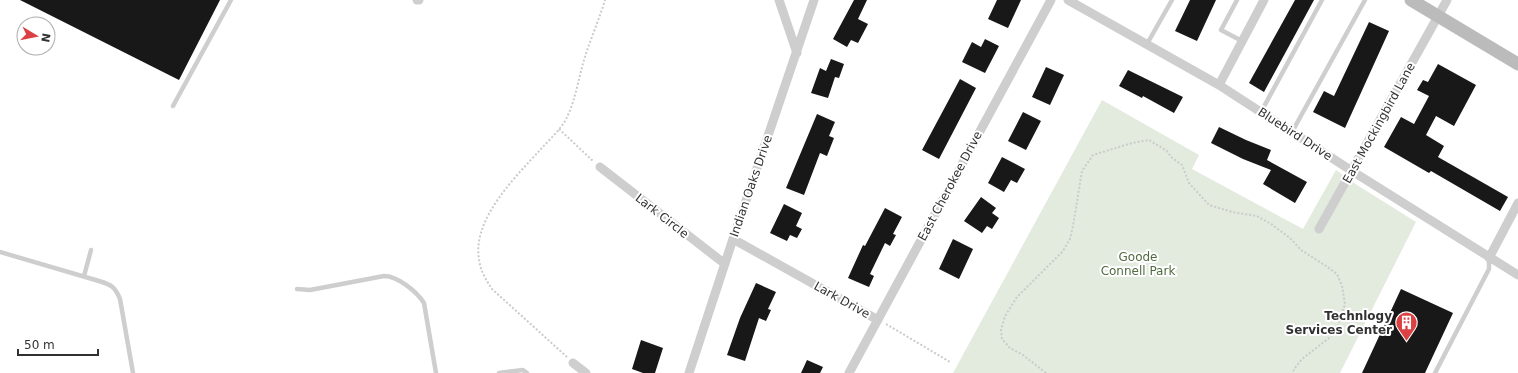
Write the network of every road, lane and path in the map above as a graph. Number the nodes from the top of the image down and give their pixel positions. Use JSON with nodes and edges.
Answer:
{"nodes":[{"id":1,"x":231,"y":0,"type":"edge"},
{"id":2,"x":605,"y":0,"type":"edge"},
{"id":3,"x":780,"y":0,"type":"edge"},
{"id":4,"x":814,"y":0,"type":"edge"},
{"id":5,"x":1051,"y":0,"type":"edge"},
{"id":6,"x":1068,"y":0,"type":"edge"},
{"id":7,"x":1172,"y":0,"type":"edge"},
{"id":8,"x":1238,"y":0,"type":"edge"},
{"id":9,"x":1264,"y":0,"type":"edge"},
{"id":10,"x":1322,"y":0,"type":"edge"},
{"id":11,"x":1365,"y":0,"type":"edge"},
{"id":12,"x":1411,"y":0,"type":"edge"},
{"id":13,"x":1447,"y":0,"type":"edge"},
{"id":14,"x":1438,"y":16,"type":"junction"},
{"id":15,"x":1242,"y":42,"type":"junction"},
{"id":16,"x":1147,"y":44,"type":"junction"},
{"id":17,"x":797,"y":53,"type":"junction"},
{"id":18,"x":1518,"y":64,"type":"edge"},
{"id":19,"x":1219,"y":85,"type":"junction"},
{"id":20,"x":173,"y":106,"type":"dead end"},
{"id":21,"x":1261,"y":112,"type":"junction"},
{"id":22,"x":559,"y":129,"type":"junction"},
{"id":23,"x":1292,"y":132,"type":"junction"},
{"id":24,"x":600,"y":167,"type":"joint"},
{"id":25,"x":1352,"y":171,"type":"junction"},
{"id":26,"x":1518,"y":203,"type":"edge"},
{"id":27,"x":1319,"y":229,"type":"dead end"},
{"id":28,"x":732,"y":239,"type":"junction"},
{"id":29,"x":91,"y":250,"type":"dead end"},
{"id":30,"x":0,"y":252,"type":"edge"},
{"id":31,"x":1489,"y":258,"type":"junction"},
{"id":32,"x":725,"y":264,"type":"junction"},
{"id":33,"x":1518,"y":275,"type":"edge"},
{"id":34,"x":84,"y":276,"type":"junction"},
{"id":35,"x":297,"y":289,"type":"dead end"},
{"id":36,"x":878,"y":320,"type":"junction"},
{"id":37,"x":950,"y":362,"type":"dead end"},
{"id":38,"x":573,"y":363,"type":"joint"},
{"id":39,"x":134,"y":373,"type":"edge"},
{"id":40,"x":436,"y":373,"type":"edge"},
{"id":41,"x":499,"y":373,"type":"edge"},
{"id":42,"x":527,"y":373,"type":"edge"},
{"id":43,"x":586,"y":373,"type":"edge"},
{"id":44,"x":689,"y":373,"type":"edge"},
{"id":45,"x":849,"y":373,"type":"edge"},
{"id":46,"x":1046,"y":373,"type":"edge"},
{"id":47,"x":1293,"y":373,"type":"edge"},
{"id":48,"x":1434,"y":373,"type":"edge"}],
"edges":[{"from":1,"to":20,"type":"lane"},
{"from":2,"to":22,"type":"path"},
{"from":3,"to":17,"type":"street"},
{"from":4,"to":17,"type":"street","name":"Indian Oaks Drive"},
{"from":5,"to":36,"type":"street","name":"East Cherokee Drive"},
{"from":6,"to":16,"type":"street","name":"Bluebird Drive"},
{"from":7,"to":16,"type":"lane"},
{"from":8,"to":15,"type":"lane"},
{"from":9,"to":15,"type":"street"},
{"from":10,"to":21,"type":"lane"},
{"from":11,"to":23,"type":"lane"},
{"from":12,"to":14,"type":"street"},
{"from":13,"to":14,"type":"street","name":"East Mockingbird Lane"},
{"from":14,"to":18,"type":"street"},
{"from":14,"to":25,"type":"street","name":"East Mockingbird Lane"},
{"from":15,"to":19,"type":"street"},
{"from":16,"to":19,"type":"street","name":"Bluebird Drive"},
{"from":17,"to":28,"type":"street","name":"Indian Oaks Drive"},
{"from":19,"to":21,"type":"street","name":"Bluebird Drive"},
{"from":21,"to":23,"type":"street","name":"Bluebird Drive"},
{"from":22,"to":24,"type":"path"},
{"from":22,"to":38,"type":"path"},
{"from":23,"to":25,"type":"street","name":"Bluebird Drive"},
{"from":24,"to":32,"type":"street","name":"Lark Circle"},
{"from":25,"to":27,"type":"street","name":"East Mockingbird Lane"},
{"from":25,"to":31,"type":"street","name":"Bluebird Drive"},
{"from":26,"to":31,"type":"street"},
{"from":28,"to":32,"type":"street","name":"Indian Oaks Drive"},
{"from":28,"to":36,"type":"street","name":"Lark Drive"},
{"from":29,"to":34,"type":"lane"},
{"from":30,"to":34,"type":"lane"},
{"from":31,"to":33,"type":"street","name":"Bluebird Drive"},
{"from":31,"to":48,"type":"lane"},
{"from":32,"to":44,"type":"street","name":"Indian Oaks Drive"},
{"from":34,"to":39,"type":"lane"},
{"from":35,"to":40,"type":"lane"},
{"from":36,"to":37,"type":"path","name":"Lark Drive"},
{"from":36,"to":45,"type":"street","name":"East Cherokee Drive"},
{"from":38,"to":43,"type":"street"},
{"from":41,"to":42,"type":"lane"},
{"from":46,"to":47,"type":"path"}]}
